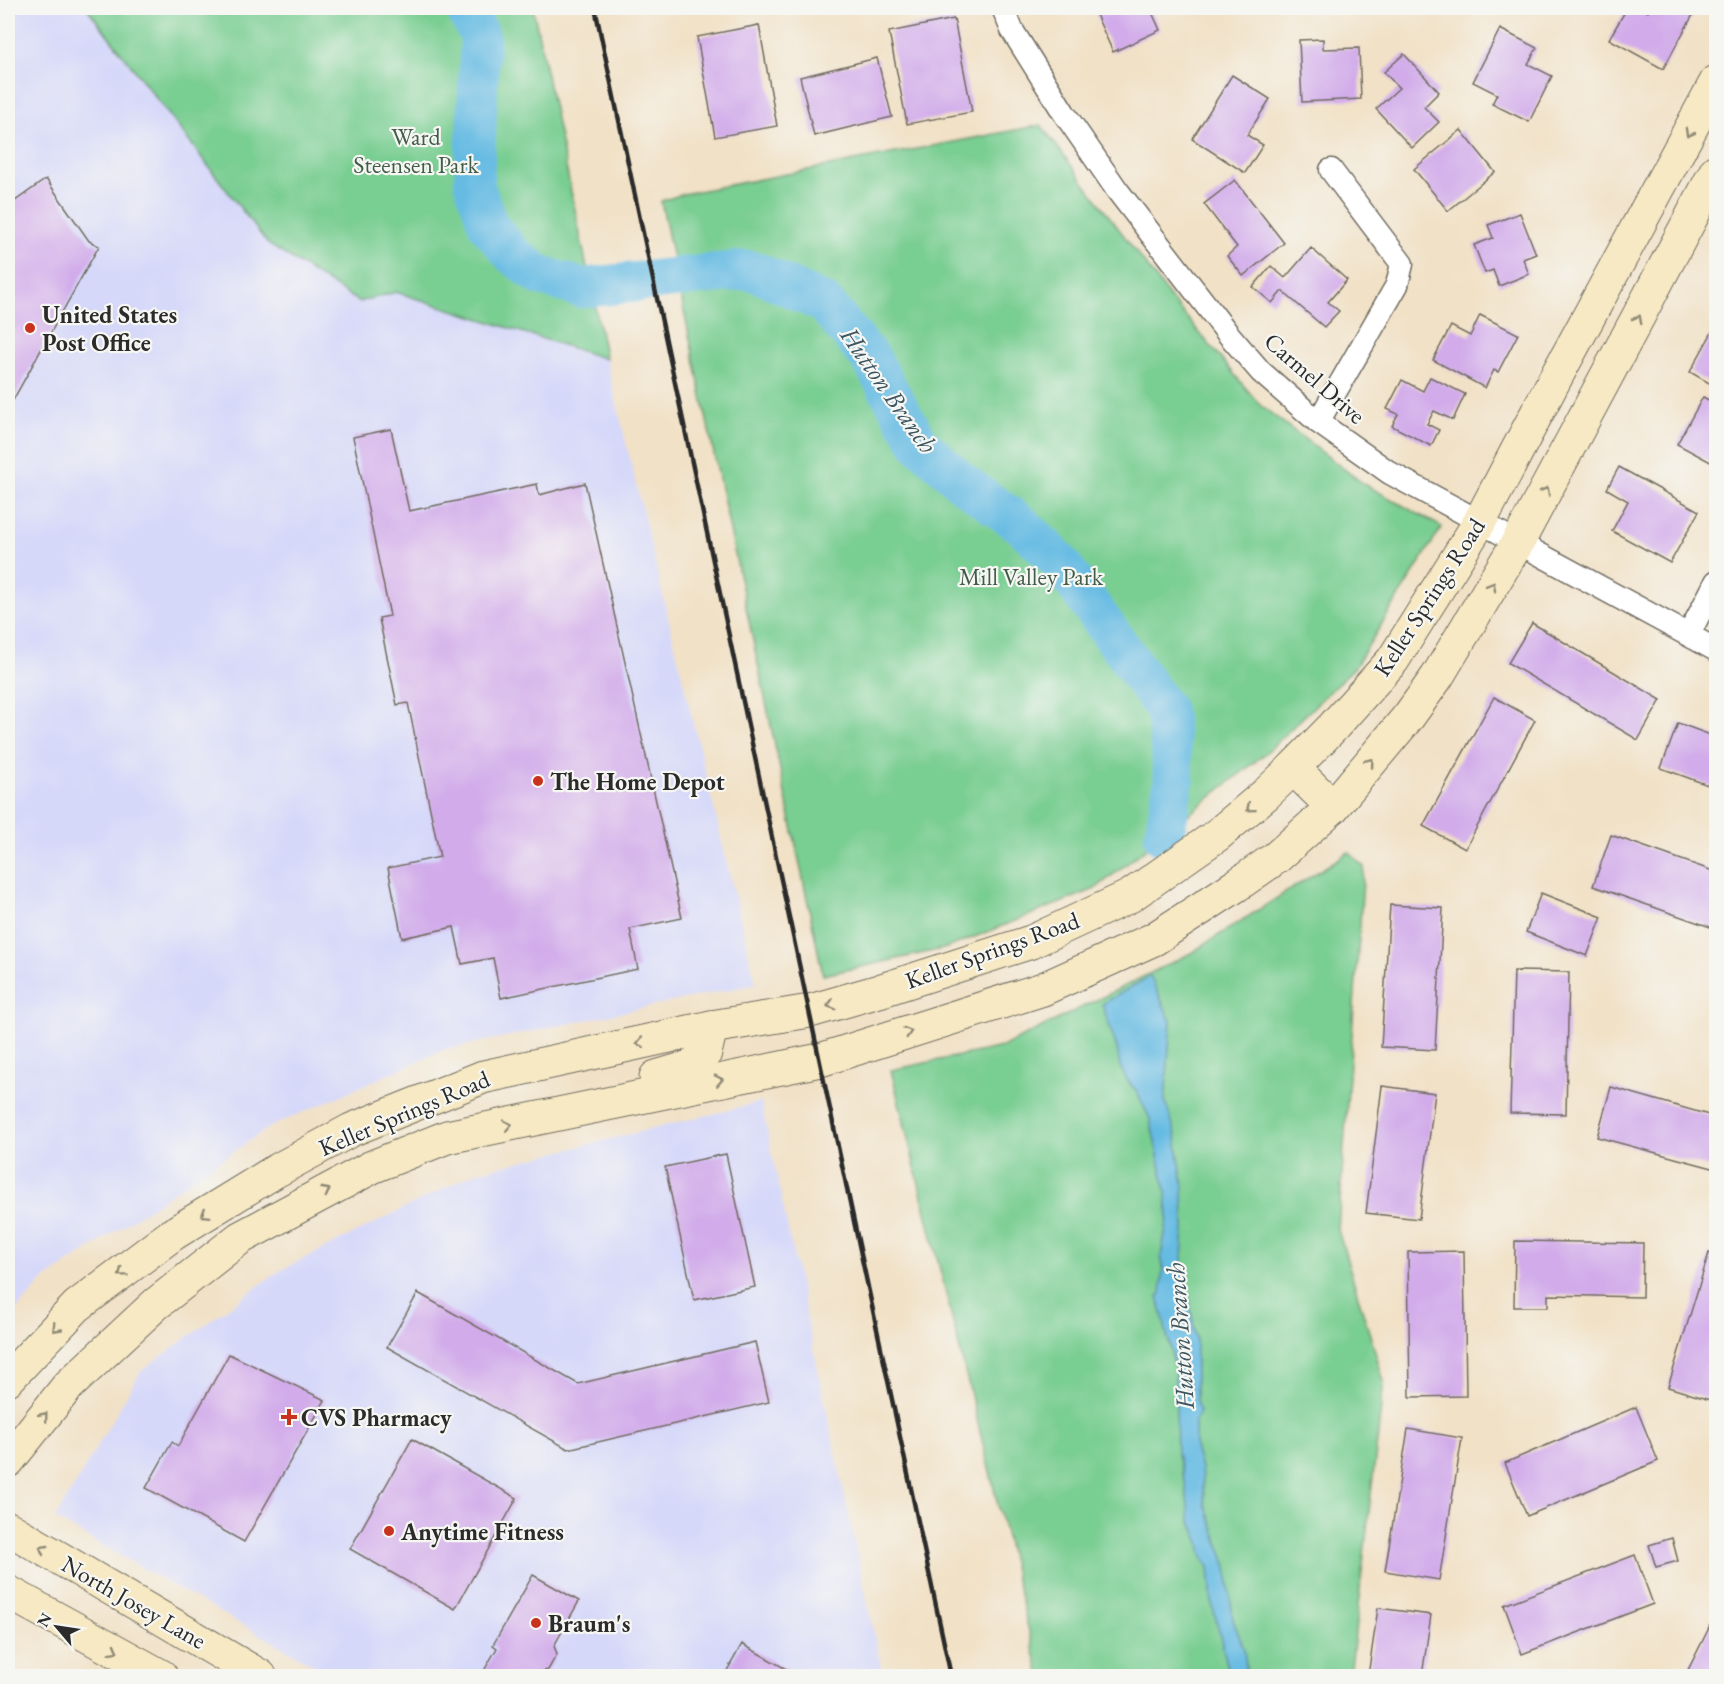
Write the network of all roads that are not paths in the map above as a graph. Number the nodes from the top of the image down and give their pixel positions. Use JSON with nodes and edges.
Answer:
{"nodes":[{"id":1,"x":1003,"y":8,"type":"edge"},
{"id":2,"x":1716,"y":82,"type":"edge"},
{"id":3,"x":1330,"y":170,"type":"dead end"},
{"id":4,"x":1716,"y":171,"type":"edge"},
{"id":5,"x":1318,"y":422,"type":"junction"},
{"id":6,"x":1479,"y":522,"type":"junction"},
{"id":7,"x":1518,"y":542,"type":"junction"},
{"id":8,"x":1716,"y":582,"type":"edge"},
{"id":9,"x":1689,"y":634,"type":"junction"},
{"id":10,"x":1716,"y":650,"type":"edge"},
{"id":11,"x":1293,"y":768,"type":"junction"},
{"id":12,"x":1333,"y":807,"type":"junction"},
{"id":13,"x":711,"y":1027,"type":"junction"},
{"id":14,"x":614,"y":1102,"type":"junction"},
{"id":15,"x":8,"y":1379,"type":"edge"},
{"id":16,"x":8,"y":1461,"type":"edge"},
{"id":17,"x":8,"y":1528,"type":"edge"},
{"id":18,"x":8,"y":1592,"type":"edge"},
{"id":19,"x":161,"y":1677,"type":"edge"},
{"id":20,"x":260,"y":1677,"type":"edge"}],
"edges":[{"from":1,"to":5,"type":"street","name":"Carmel Drive"},
{"from":2,"to":6,"type":"main road","name":"Keller Springs Road","one_way":true},
{"from":3,"to":5,"type":"street"},
{"from":7,"to":4,"type":"main road","name":"Keller Springs Road","one_way":true},
{"from":5,"to":6,"type":"street","name":"Carmel Drive"},
{"from":6,"to":7,"type":"street","name":"Carmel Drive"},
{"from":6,"to":11,"type":"main road","name":"Keller Springs Road"},
{"from":7,"to":9,"type":"street","name":"Carmel Drive"},
{"from":12,"to":7,"type":"main road","name":"Keller Springs Road","one_way":true},
{"from":8,"to":9,"type":"street"},
{"from":9,"to":10,"type":"street","name":"Carmel Drive"},
{"from":11,"to":12,"type":"main road"},
{"from":11,"to":13,"type":"main road","name":"Keller Springs Road","one_way":true},
{"from":14,"to":12,"type":"main road","name":"Keller Springs Road","one_way":true},
{"from":13,"to":14,"type":"main road"},
{"from":13,"to":15,"type":"main road","name":"Keller Springs Road","one_way":true},
{"from":16,"to":14,"type":"main road","name":"Keller Springs Road","one_way":true},
{"from":20,"to":17,"type":"main road","name":"North Josey Lane","one_way":true},
{"from":18,"to":19,"type":"main road","one_way":true}]}
